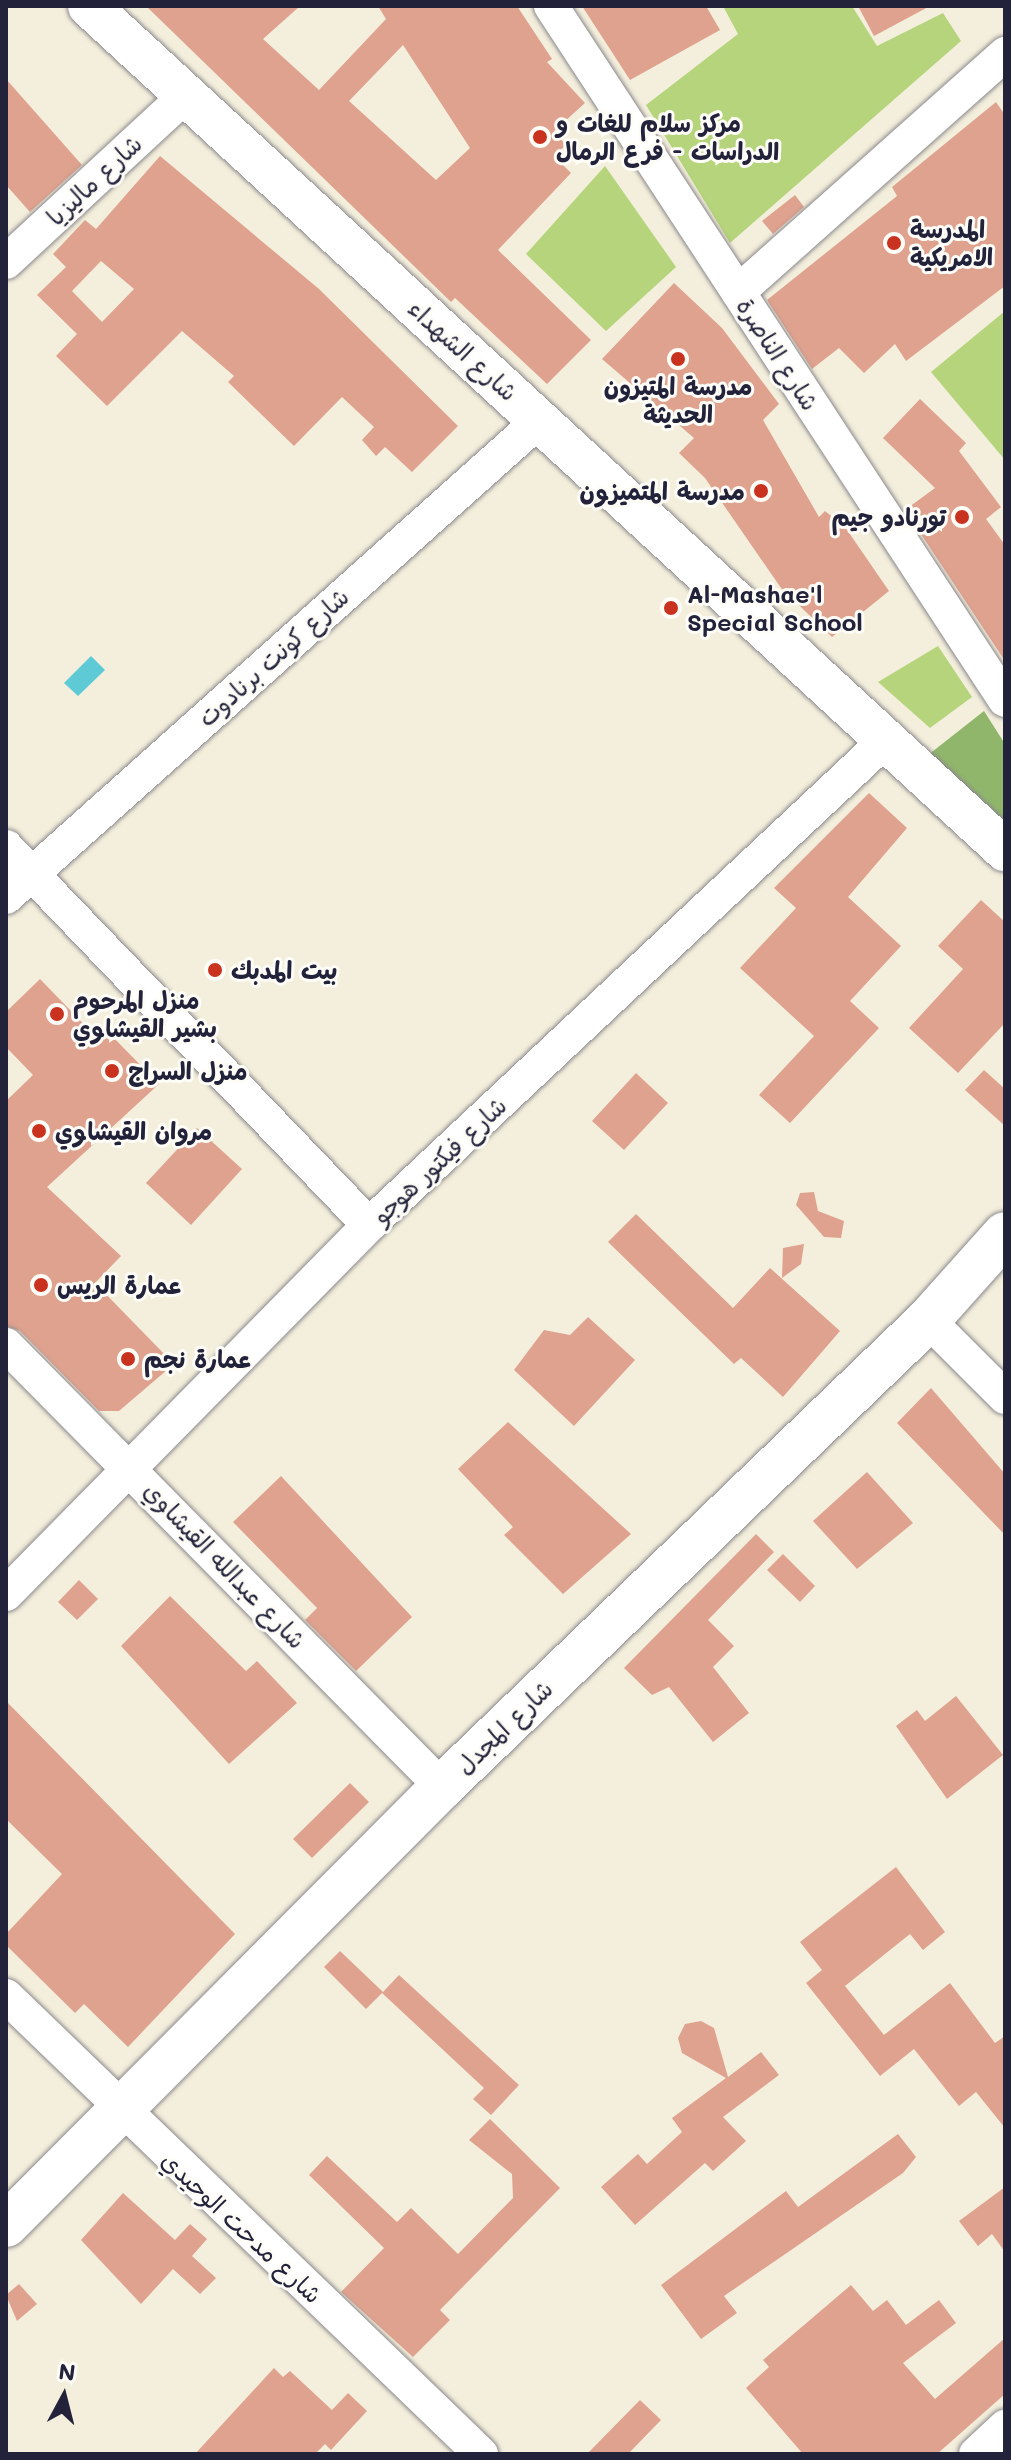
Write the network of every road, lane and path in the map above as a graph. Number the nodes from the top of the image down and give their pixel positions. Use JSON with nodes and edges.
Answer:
{"nodes":[{"id":1,"x":89,"y":6,"type":"edge"},
{"id":2,"x":551,"y":6,"type":"edge"},
{"id":3,"x":1005,"y":54,"type":"edge"},
{"id":4,"x":182,"y":99,"type":"junction"},
{"id":5,"x":6,"y":262,"type":"edge"},
{"id":6,"x":738,"y":292,"type":"junction"},
{"id":7,"x":541,"y":419,"type":"junction"},
{"id":8,"x":1005,"y":700,"type":"edge"},
{"id":9,"x":886,"y":740,"type":"junction"},
{"id":10,"x":6,"y":847,"type":"edge"},
{"id":11,"x":1005,"y":850,"type":"edge"},
{"id":12,"x":31,"y":871,"type":"junction"},
{"id":13,"x":6,"y":897,"type":"edge"},
{"id":14,"x":369,"y":1225,"type":"junction"},
{"id":15,"x":1005,"y":1234,"type":"edge"},
{"id":16,"x":928,"y":1320,"type":"junction"},
{"id":17,"x":6,"y":1345,"type":"edge"},
{"id":18,"x":1005,"y":1397,"type":"edge"},
{"id":19,"x":131,"y":1468,"type":"junction"},
{"id":20,"x":6,"y":1594,"type":"edge"},
{"id":21,"x":442,"y":1787,"type":"junction"},
{"id":22,"x":6,"y":1996,"type":"edge"},
{"id":23,"x":119,"y":2110,"type":"junction"},
{"id":24,"x":6,"y":2225,"type":"edge"},
{"id":25,"x":1005,"y":2427,"type":"edge"},
{"id":26,"x":481,"y":2454,"type":"edge"},
{"id":27,"x":976,"y":2454,"type":"edge"}],
"edges":[{"from":1,"to":4,"type":"street","name":"شارع الشهداء"},
{"from":2,"to":6,"type":"street","name":"شارع الناصرة"},
{"from":3,"to":6,"type":"street"},
{"from":4,"to":5,"type":"street","name":"شارع ماليزيا"},
{"from":4,"to":7,"type":"street","name":"شارع الشهداء"},
{"from":6,"to":8,"type":"street","name":"شارع الناصرة"},
{"from":7,"to":9,"type":"street","name":"شارع الشهداء"},
{"from":7,"to":12,"type":"street","name":"شارع كونت برنادوت"},
{"from":9,"to":11,"type":"street"},
{"from":9,"to":14,"type":"street","name":"شارع فيكتور هوجو"},
{"from":10,"to":12,"type":"street"},
{"from":12,"to":13,"type":"street","name":"شارع كونت برنادوت"},
{"from":12,"to":14,"type":"street"},
{"from":14,"to":19,"type":"street","name":"شارع فيكتور هوجو"},
{"from":15,"to":16,"type":"main road","name":"شارع المجدل"},
{"from":16,"to":18,"type":"street"},
{"from":16,"to":21,"type":"main road","name":"شارع المجدل"},
{"from":17,"to":19,"type":"street","name":"شارع عبدالله القيشاوي"},
{"from":19,"to":20,"type":"street","name":"شارع فيكتور هوجو"},
{"from":19,"to":21,"type":"street","name":"شارع عبدالله القيشاوي"},
{"from":21,"to":23,"type":"main road","name":"شارع المجدل"},
{"from":22,"to":23,"type":"street","name":"شارع مدحت الوحيدي"},
{"from":23,"to":24,"type":"main road","name":"شارع المجدل"},
{"from":23,"to":26,"type":"street","name":"شارع مدحت الوحيدي"},
{"from":25,"to":27,"type":"street"}]}
